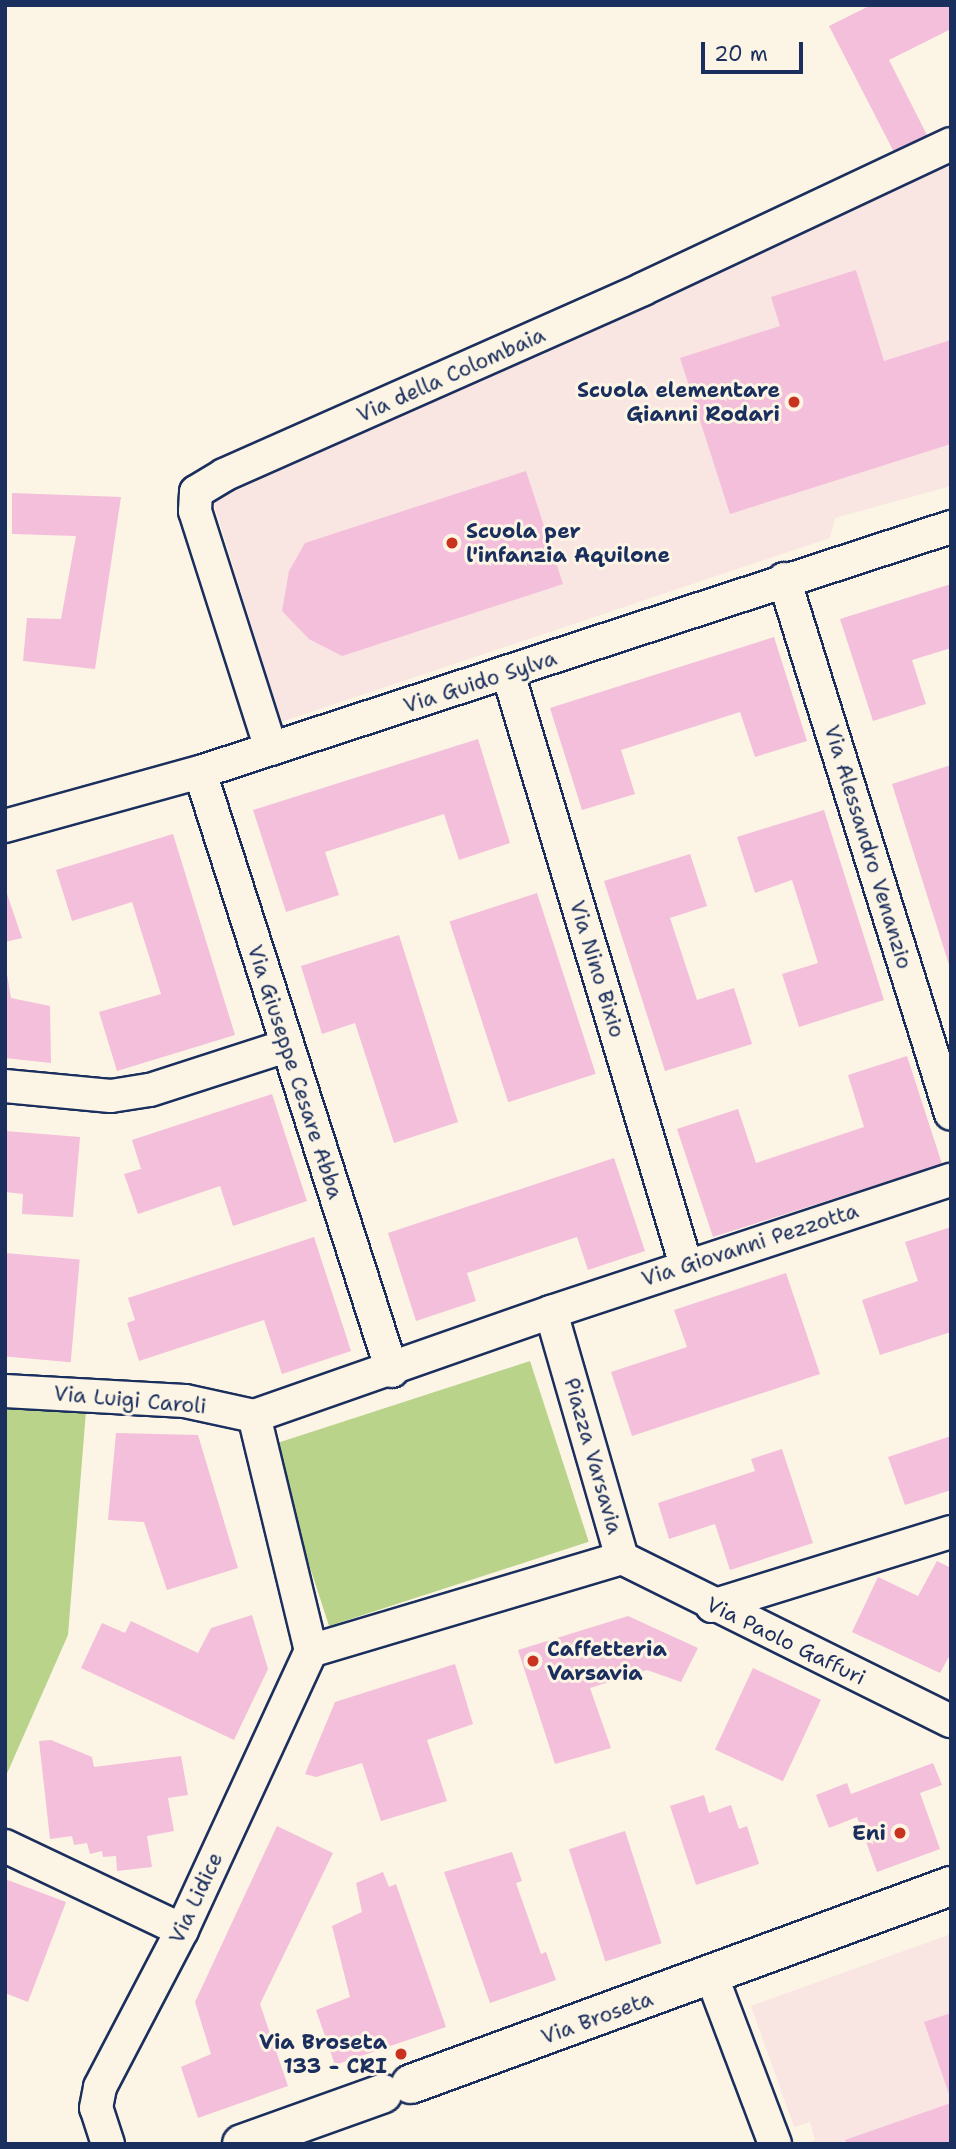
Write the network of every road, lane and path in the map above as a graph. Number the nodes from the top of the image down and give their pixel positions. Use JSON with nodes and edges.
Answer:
{"nodes":[{"id":1,"x":951,"y":144,"type":"edge"},
{"id":2,"x":951,"y":527,"type":"edge"},
{"id":3,"x":784,"y":579,"type":"junction"},
{"id":4,"x":508,"y":673,"type":"junction"},
{"id":5,"x":271,"y":749,"type":"junction"},
{"id":6,"x":200,"y":772,"type":"junction"},
{"id":7,"x":5,"y":826,"type":"edge"},
{"id":8,"x":286,"y":1046,"type":"junction"},
{"id":9,"x":5,"y":1086,"type":"edge"},
{"id":10,"x":951,"y":1114,"type":"edge"},
{"id":11,"x":951,"y":1180,"type":"edge"},
{"id":12,"x":685,"y":1265,"type":"junction"},
{"id":13,"x":551,"y":1312,"type":"junction"},
{"id":14,"x":392,"y":1371,"type":"junction"},
{"id":15,"x":5,"y":1391,"type":"edge"},
{"id":16,"x":254,"y":1416,"type":"junction"},
{"id":17,"x":951,"y":1532,"type":"edge"},
{"id":18,"x":622,"y":1558,"type":"junction"},
{"id":19,"x":712,"y":1606,"type":"junction"},
{"id":20,"x":311,"y":1651,"type":"junction"},
{"id":21,"x":951,"y":1721,"type":"edge"},
{"id":22,"x":5,"y":1846,"type":"edge"},
{"id":23,"x":951,"y":1886,"type":"edge"},
{"id":24,"x":182,"y":1930,"type":"junction"},
{"id":25,"x":712,"y":1977,"type":"junction"},
{"id":26,"x":108,"y":2144,"type":"edge"},
{"id":27,"x":242,"y":2144,"type":"edge"},
{"id":28,"x":775,"y":2144,"type":"edge"}],
"edges":[{"from":1,"to":5,"type":"street","name":"Via della Colombaia"},
{"from":2,"to":3,"type":"street","name":"Via Guido Sylva"},
{"from":3,"to":4,"type":"street","name":"Via Guido Sylva"},
{"from":3,"to":10,"type":"street","name":"Via Alessandro Venanzio"},
{"from":4,"to":5,"type":"street","name":"Via Guido Sylva"},
{"from":4,"to":12,"type":"street","name":"Via Nino Bixio"},
{"from":5,"to":6,"type":"street","name":"Via Guido Sylva"},
{"from":6,"to":7,"type":"street","name":"Via Guido Sylva"},
{"from":6,"to":8,"type":"street","name":"Via Giuseppe Cesare Abba"},
{"from":8,"to":9,"type":"street"},
{"from":8,"to":14,"type":"street","name":"Via Giuseppe Cesare Abba"},
{"from":11,"to":12,"type":"street","name":"Via Giovanni Pezzotta"},
{"from":12,"to":13,"type":"street","name":"Via Giovanni Pezzotta"},
{"from":13,"to":14,"type":"street"},
{"from":13,"to":18,"type":"street","name":"Piazza Varsavia"},
{"from":14,"to":16,"type":"street"},
{"from":15,"to":16,"type":"street","name":"Via Luigi Caroli"},
{"from":16,"to":20,"type":"street"},
{"from":17,"to":19,"type":"street"},
{"from":18,"to":19,"type":"street","name":"Via Paolo Gaffuri"},
{"from":18,"to":20,"type":"street","name":"Piazza Varsavia"},
{"from":19,"to":21,"type":"street","name":"Via Paolo Gaffuri"},
{"from":20,"to":24,"type":"street","name":"Via Lidice"},
{"from":22,"to":24,"type":"street"},
{"from":23,"to":25,"type":"street","name":"Via Broseta"},
{"from":24,"to":26,"type":"street","name":"Via Lidice"},
{"from":25,"to":27,"type":"street","name":"Via Broseta"},
{"from":25,"to":28,"type":"street"}]}
